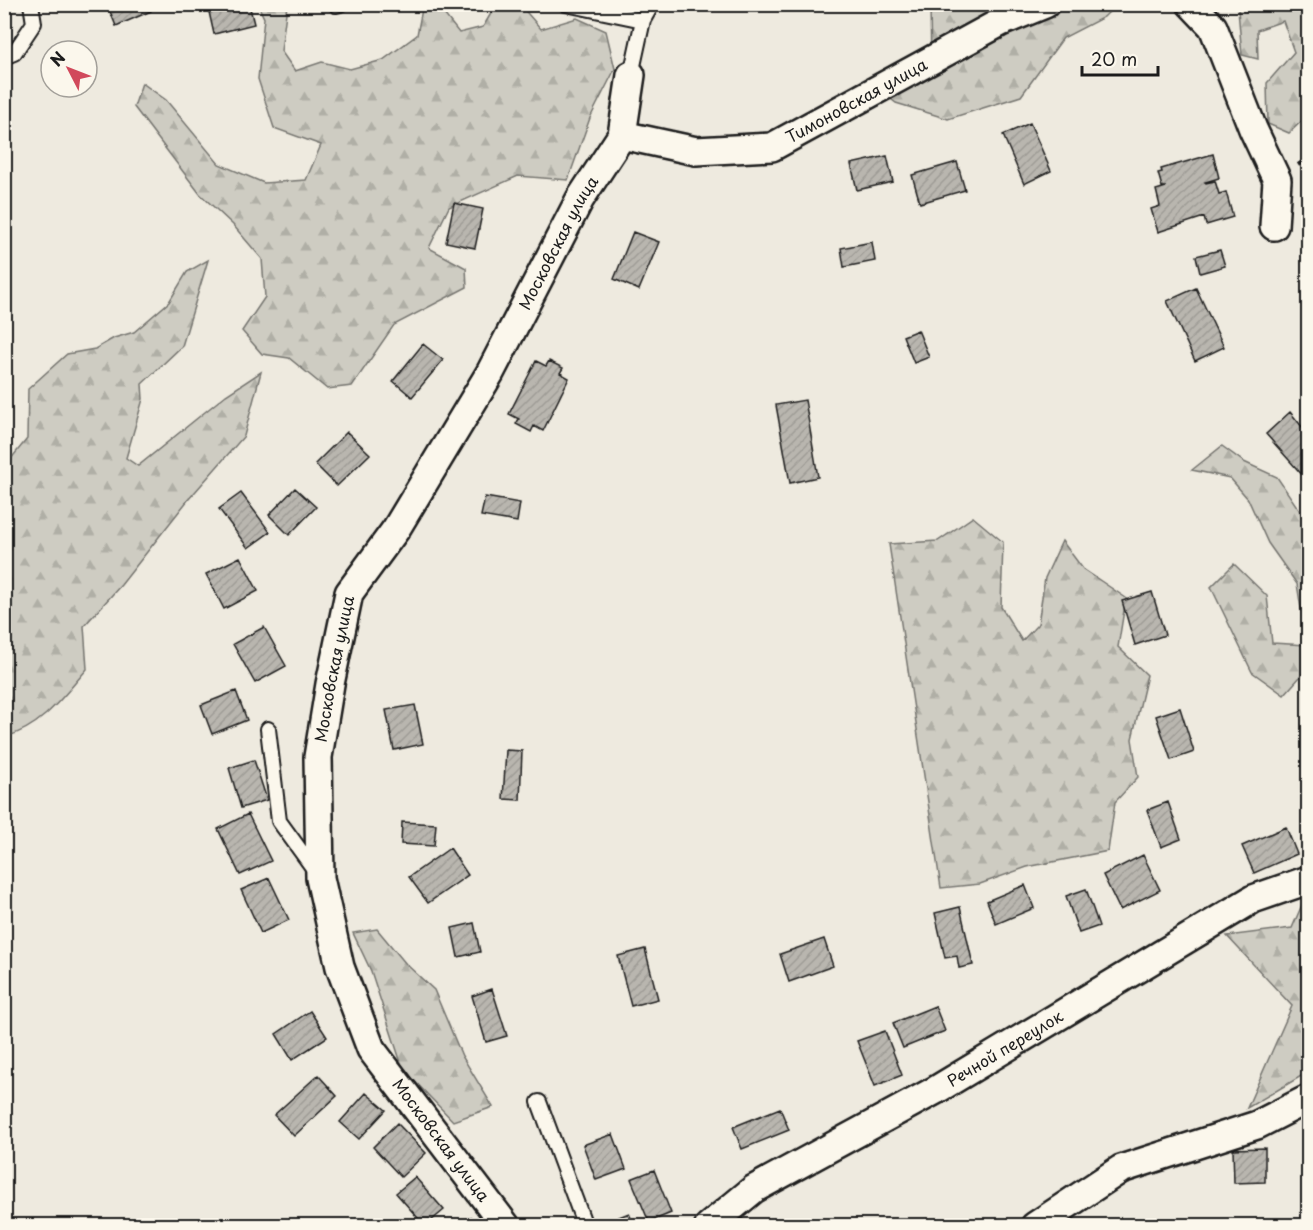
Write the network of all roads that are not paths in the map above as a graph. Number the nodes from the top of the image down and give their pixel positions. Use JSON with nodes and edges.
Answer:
{"nodes":[{"id":1,"x":31,"y":4,"type":"edge"},
{"id":2,"x":340,"y":4,"type":"edge"},
{"id":3,"x":566,"y":4,"type":"edge"},
{"id":4,"x":651,"y":4,"type":"edge"},
{"id":5,"x":1045,"y":4,"type":"edge"},
{"id":6,"x":1191,"y":4,"type":"edge"},
{"id":7,"x":336,"y":5,"type":"edge"},
{"id":8,"x":643,"y":20,"type":"junction"},
{"id":9,"x":4,"y":57,"type":"edge"},
{"id":10,"x":631,"y":75,"type":"joint"},
{"id":11,"x":622,"y":135,"type":"junction"},
{"id":12,"x":1274,"y":226,"type":"dead end"},
{"id":13,"x":268,"y":729,"type":"dead end"},
{"id":14,"x":320,"y":878,"type":"junction"},
{"id":15,"x":1308,"y":880,"type":"edge"},
{"id":16,"x":1308,"y":1099,"type":"edge"},
{"id":17,"x":539,"y":1102,"type":"dead end"},
{"id":18,"x":506,"y":1226,"type":"edge"},
{"id":19,"x":585,"y":1226,"type":"edge"},
{"id":20,"x":709,"y":1226,"type":"edge"},
{"id":21,"x":1035,"y":1226,"type":"edge"}],
"edges":[{"from":1,"to":9,"type":"lane"},
{"from":2,"to":7,"type":"lane"},
{"from":3,"to":8,"type":"lane"},
{"from":4,"to":8,"type":"lane"},
{"from":5,"to":11,"type":"street","name":"Тимоновская улица"},
{"from":6,"to":12,"type":"street"},
{"from":8,"to":10,"type":"lane"},
{"from":10,"to":11,"type":"street"},
{"from":11,"to":14,"type":"street","name":"Московская улица"},
{"from":13,"to":14,"type":"lane"},
{"from":14,"to":18,"type":"street","name":"Московская улица"},
{"from":15,"to":20,"type":"street","name":"Речной переулок"},
{"from":16,"to":21,"type":"street"},
{"from":17,"to":19,"type":"lane"}]}
